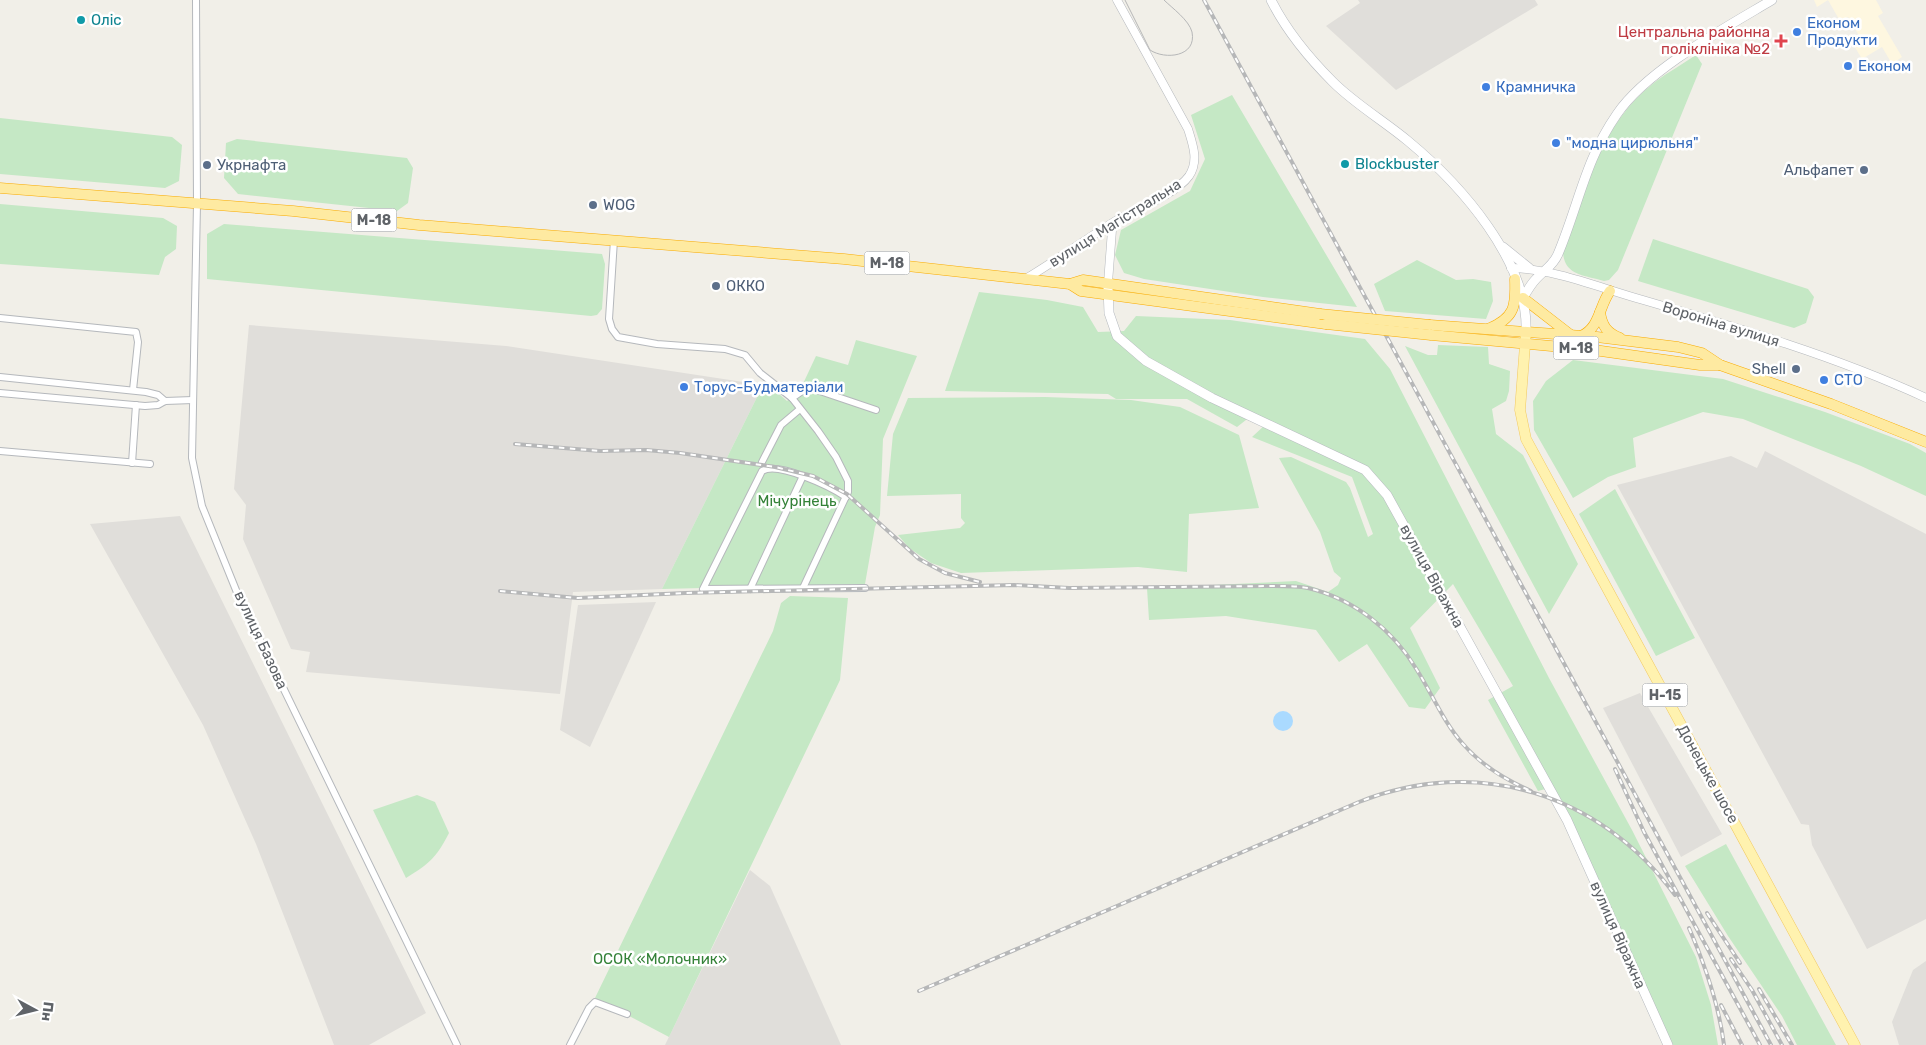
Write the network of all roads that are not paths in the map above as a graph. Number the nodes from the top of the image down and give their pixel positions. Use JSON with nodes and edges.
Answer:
{"nodes":[{"id":1,"x":196,"y":0,"type":"edge"},
{"id":2,"x":1116,"y":0,"type":"edge"},
{"id":3,"x":1271,"y":0,"type":"edge"},
{"id":4,"x":1772,"y":0,"type":"edge"},
{"id":5,"x":0,"y":188,"type":"edge"},
{"id":6,"x":197,"y":204,"type":"junction"},
{"id":7,"x":1115,"y":222,"type":"junction"},
{"id":8,"x":1496,"y":239,"type":"junction"},
{"id":9,"x":614,"y":240,"type":"junction"},
{"id":10,"x":1510,"y":268,"type":"junction"},
{"id":11,"x":1529,"y":268,"type":"junction"},
{"id":12,"x":1547,"y":271,"type":"junction"},
{"id":13,"x":1026,"y":278,"type":"junction"},
{"id":14,"x":1515,"y":279,"type":"junction"},
{"id":15,"x":1108,"y":283,"type":"junction"},
{"id":16,"x":1070,"y":284,"type":"junction"},
{"id":17,"x":1610,"y":291,"type":"junction"},
{"id":18,"x":1107,"y":294,"type":"junction"},
{"id":19,"x":1523,"y":298,"type":"junction"},
{"id":20,"x":1600,"y":311,"type":"junction"},
{"id":21,"x":0,"y":318,"type":"edge"},
{"id":22,"x":1487,"y":329,"type":"junction"},
{"id":23,"x":1430,"y":330,"type":"junction"},
{"id":24,"x":1526,"y":332,"type":"junction"},
{"id":25,"x":1577,"y":336,"type":"junction"},
{"id":26,"x":1628,"y":341,"type":"junction"},
{"id":27,"x":1525,"y":344,"type":"junction"},
{"id":28,"x":1720,"y":365,"type":"junction"},
{"id":29,"x":0,"y":377,"type":"edge"},
{"id":30,"x":133,"y":390,"type":"junction"},
{"id":31,"x":0,"y":393,"type":"edge"},
{"id":32,"x":792,"y":398,"type":"junction"},
{"id":33,"x":1926,"y":398,"type":"edge"},
{"id":34,"x":193,"y":400,"type":"junction"},
{"id":35,"x":165,"y":401,"type":"junction"},
{"id":36,"x":136,"y":405,"type":"junction"},
{"id":37,"x":800,"y":409,"type":"junction"},
{"id":38,"x":876,"y":410,"type":"dead end"},
{"id":39,"x":1926,"y":442,"type":"edge"},
{"id":40,"x":0,"y":451,"type":"edge"},
{"id":41,"x":762,"y":462,"type":"dead end"},
{"id":42,"x":132,"y":463,"type":"junction"},
{"id":43,"x":150,"y":464,"type":"dead end"},
{"id":44,"x":802,"y":478,"type":"dead end"},
{"id":45,"x":846,"y":497,"type":"junction"},
{"id":46,"x":803,"y":588,"type":"junction"},
{"id":47,"x":865,"y":588,"type":"dead end"},
{"id":48,"x":750,"y":589,"type":"junction"},
{"id":49,"x":627,"y":1014,"type":"dead end"},
{"id":50,"x":458,"y":1045,"type":"edge"},
{"id":51,"x":570,"y":1045,"type":"edge"},
{"id":52,"x":1668,"y":1045,"type":"edge"},
{"id":53,"x":1855,"y":1045,"type":"edge"}],
"edges":[{"from":1,"to":6,"type":"street","name":"вулиця Базова"},
{"from":2,"to":7,"type":"street","name":"вулиця Магістральна"},
{"from":3,"to":8,"type":"main road"},
{"from":4,"to":12,"type":"main road"},
{"from":5,"to":6,"type":"highway","number":"М-18"},
{"from":6,"to":9,"type":"highway","number":"М-18"},
{"from":6,"to":34,"type":"street","name":"вулиця Базова"},
{"from":7,"to":13,"type":"street","name":"вулиця Магістральна"},
{"from":7,"to":15,"type":"street","name":"вулиця Віражна"},
{"from":8,"to":10,"type":"main road"},
{"from":8,"to":11,"type":"main road"},
{"from":9,"to":13,"type":"highway","number":"М-18"},
{"from":9,"to":32,"type":"street"},
{"from":10,"to":11,"type":"street","name":"Вороніна вулиця"},
{"from":10,"to":14,"type":"main road"},
{"from":11,"to":12,"type":"street","name":"Вороніна вулиця"},
{"from":12,"to":17,"type":"street","name":"Вороніна вулиця"},
{"from":12,"to":19,"type":"main road"},
{"from":13,"to":16,"type":"highway","number":"М-18"},
{"from":14,"to":19,"type":"main road"},
{"from":14,"to":22,"type":"highway"},
{"from":15,"to":16,"type":"highway","number":"М-18"},
{"from":15,"to":18,"type":"main road","name":"вулиця Віражна"},
{"from":15,"to":23,"type":"highway","number":"М-18","bridge":true},
{"from":16,"to":18,"type":"highway","number":"М-18"},
{"from":17,"to":20,"type":"highway"},
{"from":17,"to":33,"type":"street","name":"Вороніна вулиця"},
{"from":18,"to":23,"type":"highway","number":"М-18","bridge":true},
{"from":18,"to":52,"type":"main road","name":"вулиця Віражна"},
{"from":19,"to":24,"type":"main road"},
{"from":19,"to":25,"type":"highway"},
{"from":20,"to":25,"type":"highway"},
{"from":20,"to":26,"type":"highway"},
{"from":21,"to":30,"type":"street"},
{"from":22,"to":23,"type":"highway","number":"М-18"},
{"from":22,"to":24,"type":"highway","number":"М-18"},
{"from":23,"to":27,"type":"highway","number":"М-18"},
{"from":24,"to":25,"type":"highway","number":"М-18"},
{"from":24,"to":27,"type":"main road","name":"Донецьке шосе","number":"Н-15"},
{"from":25,"to":26,"type":"highway","number":"М-18"},
{"from":26,"to":28,"type":"highway","number":"М-18"},
{"from":27,"to":28,"type":"highway","number":"М-18"},
{"from":27,"to":53,"type":"main road","name":"Донецьке шосе","number":"Н-15"},
{"from":28,"to":39,"type":"highway","number":"М-18"},
{"from":29,"to":30,"type":"street"},
{"from":30,"to":35,"type":"street"},
{"from":31,"to":36,"type":"street"},
{"from":32,"to":37,"type":"street"},
{"from":32,"to":38,"type":"street"},
{"from":34,"to":35,"type":"street"},
{"from":34,"to":50,"type":"street","name":"вулиця Базова"},
{"from":35,"to":36,"type":"street"},
{"from":36,"to":42,"type":"street"},
{"from":37,"to":41,"type":"street"},
{"from":37,"to":45,"type":"street"},
{"from":40,"to":42,"type":"street"},
{"from":42,"to":43,"type":"street"},
{"from":44,"to":48,"type":"street"},
{"from":45,"to":46,"type":"street"},
{"from":45,"to":48,"type":"street"},
{"from":46,"to":47,"type":"street"},
{"from":46,"to":48,"type":"street"},
{"from":49,"to":51,"type":"street"}]}
